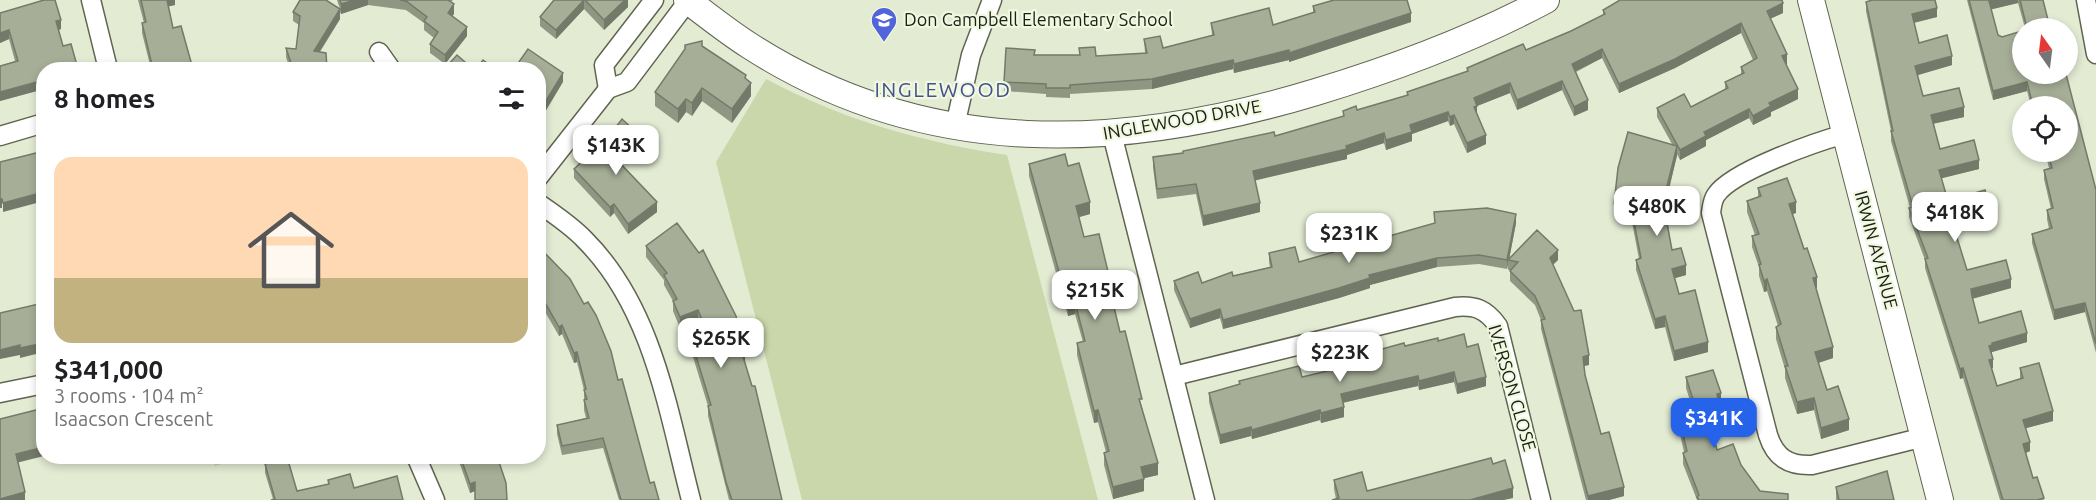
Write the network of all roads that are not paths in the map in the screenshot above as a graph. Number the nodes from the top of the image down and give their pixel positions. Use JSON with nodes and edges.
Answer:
{"nodes":[{"id":1,"x":91,"y":0,"type":"edge"},
{"id":2,"x":654,"y":0,"type":"edge"},
{"id":3,"x":687,"y":0,"type":"edge"},
{"id":4,"x":992,"y":0,"type":"edge"},
{"id":5,"x":1546,"y":0,"type":"edge"},
{"id":6,"x":1811,"y":0,"type":"edge"},
{"id":7,"x":2086,"y":0,"type":"edge"},
{"id":8,"x":2095,"y":49,"type":"edge"},
{"id":9,"x":379,"y":52,"type":"dead end"},
{"id":10,"x":106,"y":62,"type":"edge"},
{"id":11,"x":386,"y":62,"type":"edge"},
{"id":12,"x":608,"y":88,"type":"junction"},
{"id":13,"x":36,"y":125,"type":"edge"},
{"id":14,"x":955,"y":126,"type":"junction"},
{"id":15,"x":1112,"y":134,"type":"junction"},
{"id":16,"x":1845,"y":134,"type":"junction"},
{"id":17,"x":0,"y":136,"type":"edge"},
{"id":18,"x":546,"y":168,"type":"edge"},
{"id":19,"x":546,"y":209,"type":"edge"},
{"id":20,"x":1174,"y":376,"type":"junction"},
{"id":21,"x":36,"y":386,"type":"edge"},
{"id":22,"x":0,"y":393,"type":"edge"},
{"id":23,"x":1924,"y":437,"type":"junction"},
{"id":24,"x":419,"y":464,"type":"edge"},
{"id":25,"x":435,"y":500,"type":"edge"},
{"id":26,"x":691,"y":500,"type":"edge"},
{"id":27,"x":1205,"y":500,"type":"edge"},
{"id":28,"x":1541,"y":500,"type":"edge"},
{"id":29,"x":1940,"y":500,"type":"edge"}],
"edges":[{"from":1,"to":10,"type":"street"},
{"from":2,"to":12,"type":"street"},
{"from":3,"to":12,"type":"street"},
{"from":3,"to":14,"type":"street","name":"INGLEWOOD DRIVE"},
{"from":4,"to":14,"type":"street"},
{"from":5,"to":15,"type":"street","name":"INGLEWOOD DRIVE"},
{"from":6,"to":16,"type":"street","name":"IRWIN AVENUE"},
{"from":7,"to":8,"type":"street"},
{"from":9,"to":11,"type":"street"},
{"from":12,"to":18,"type":"street"},
{"from":13,"to":17,"type":"street"},
{"from":14,"to":15,"type":"street","name":"INGLEWOOD DRIVE"},
{"from":15,"to":20,"type":"street"},
{"from":16,"to":23,"type":"street","name":"IRWIN AVENUE"},
{"from":16,"to":23,"type":"street"},
{"from":19,"to":26,"type":"street"},
{"from":20,"to":27,"type":"street"},
{"from":20,"to":28,"type":"street","name":"IVERSON CLOSE"},
{"from":21,"to":22,"type":"street"},
{"from":23,"to":29,"type":"street","name":"IRWIN AVENUE"},
{"from":24,"to":25,"type":"street"}]}
